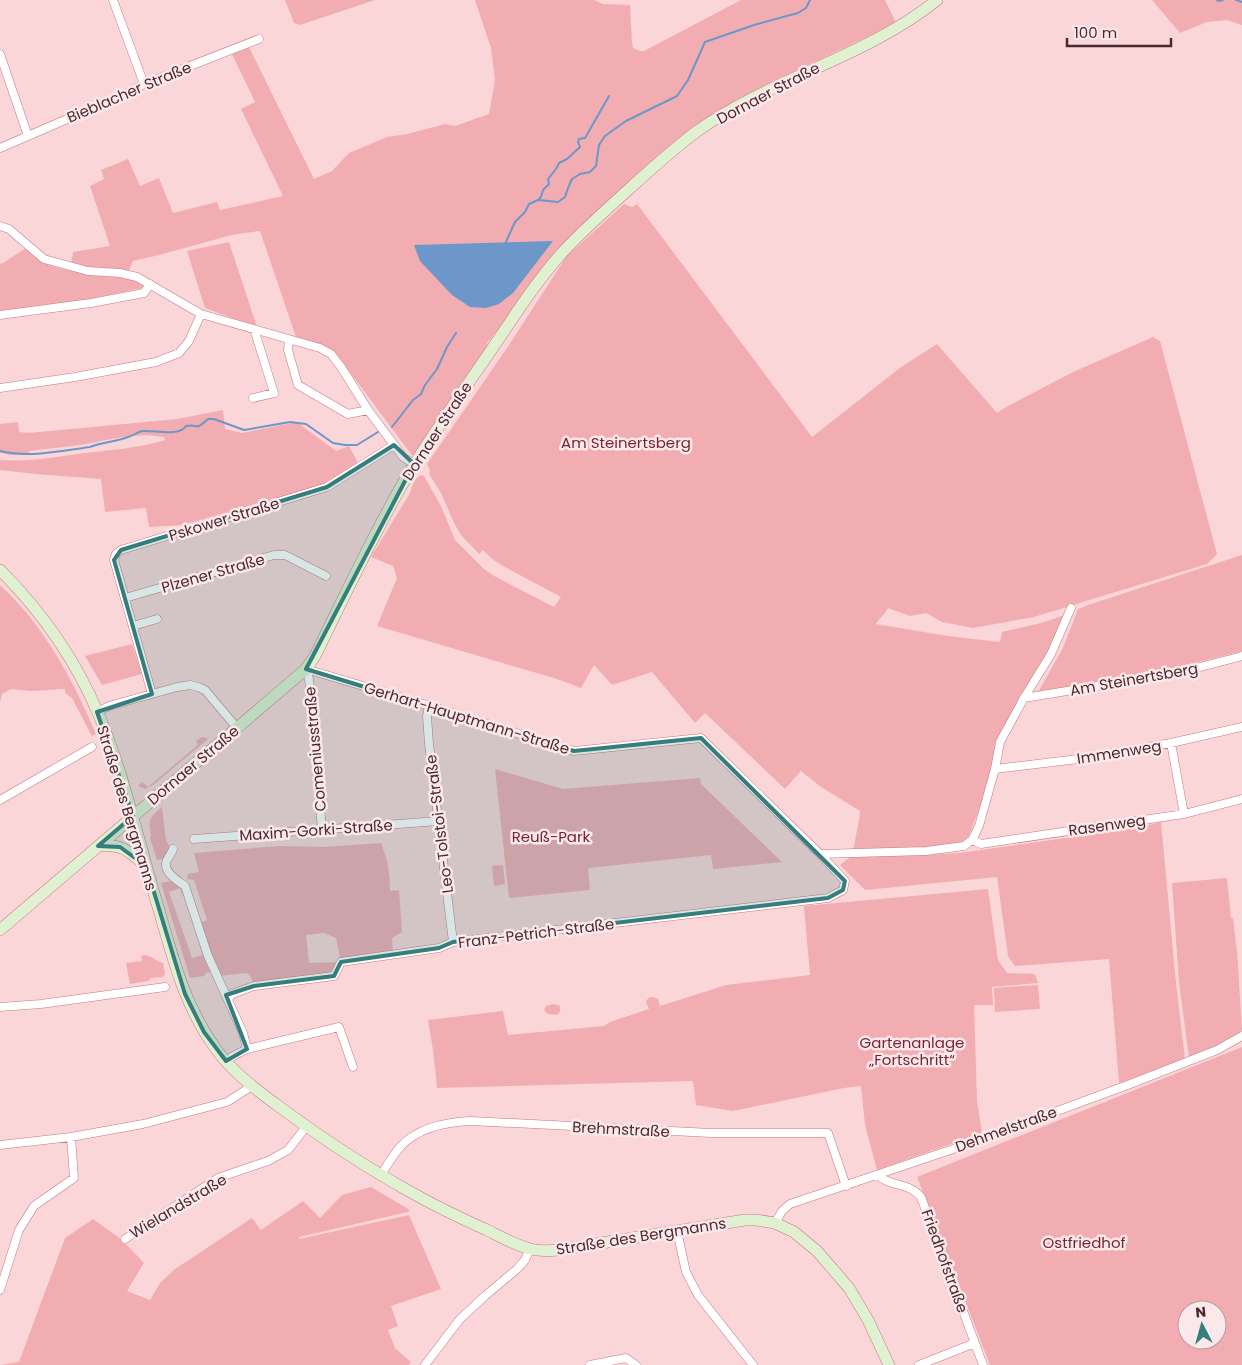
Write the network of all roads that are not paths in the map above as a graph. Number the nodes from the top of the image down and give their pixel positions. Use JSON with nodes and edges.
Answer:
{"nodes":[{"id":1,"x":112,"y":0,"type":"edge"},
{"id":2,"x":937,"y":0,"type":"edge"},
{"id":3,"x":259,"y":39,"type":"dead end"},
{"id":4,"x":0,"y":54,"type":"edge"},
{"id":5,"x":144,"y":84,"type":"junction"},
{"id":6,"x":28,"y":136,"type":"junction"},
{"id":7,"x":0,"y":148,"type":"edge"},
{"id":8,"x":0,"y":226,"type":"edge"},
{"id":9,"x":150,"y":284,"type":"junction"},
{"id":10,"x":201,"y":314,"type":"junction"},
{"id":11,"x":0,"y":315,"type":"edge"},
{"id":12,"x":254,"y":329,"type":"junction"},
{"id":13,"x":289,"y":340,"type":"junction"},
{"id":14,"x":0,"y":388,"type":"edge"},
{"id":15,"x":253,"y":398,"type":"dead end"},
{"id":16,"x":368,"y":410,"type":"junction"},
{"id":17,"x":394,"y":445,"type":"junction"},
{"id":18,"x":414,"y":464,"type":"junction"},
{"id":19,"x":0,"y":570,"type":"edge"},
{"id":20,"x":326,"y":576,"type":"dead end"},
{"id":21,"x":125,"y":598,"type":"junction"},
{"id":22,"x":1071,"y":608,"type":"dead end"},
{"id":23,"x":156,"y":619,"type":"dead end"},
{"id":24,"x":133,"y":626,"type":"junction"},
{"id":25,"x":1242,"y":656,"type":"edge"},
{"id":26,"x":306,"y":670,"type":"junction"},
{"id":27,"x":152,"y":694,"type":"junction"},
{"id":28,"x":1024,"y":698,"type":"junction"},
{"id":29,"x":429,"y":706,"type":"junction"},
{"id":30,"x":102,"y":710,"type":"junction"},
{"id":31,"x":1242,"y":727,"type":"edge"},
{"id":32,"x":237,"y":728,"type":"junction"},
{"id":33,"x":1171,"y":743,"type":"junction"},
{"id":34,"x":92,"y":746,"type":"dead end"},
{"id":35,"x":995,"y":769,"type":"junction"},
{"id":36,"x":1242,"y":799,"type":"edge"},
{"id":37,"x":0,"y":800,"type":"edge"},
{"id":38,"x":1184,"y":814,"type":"junction"},
{"id":39,"x":133,"y":816,"type":"junction"},
{"id":40,"x":439,"y":821,"type":"junction"},
{"id":41,"x":322,"y":830,"type":"junction"},
{"id":42,"x":194,"y":839,"type":"dead end"},
{"id":43,"x":972,"y":840,"type":"junction"},
{"id":44,"x":98,"y":846,"type":"junction"},
{"id":45,"x":173,"y":849,"type":"dead end"},
{"id":46,"x":820,"y":854,"type":"junction"},
{"id":47,"x":146,"y":866,"type":"junction"},
{"id":48,"x":828,"y":898,"type":"joint"},
{"id":49,"x":0,"y":930,"type":"edge"},
{"id":50,"x":453,"y":942,"type":"junction"},
{"id":51,"x":165,"y":987,"type":"dead end"},
{"id":52,"x":228,"y":1000,"type":"junction"},
{"id":53,"x":0,"y":1008,"type":"edge"},
{"id":54,"x":1242,"y":1036,"type":"edge"},
{"id":55,"x":247,"y":1049,"type":"junction"},
{"id":56,"x":226,"y":1061,"type":"junction"},
{"id":57,"x":353,"y":1067,"type":"dead end"},
{"id":58,"x":252,"y":1086,"type":"junction"},
{"id":59,"x":306,"y":1127,"type":"junction"},
{"id":60,"x":71,"y":1137,"type":"junction"},
{"id":61,"x":0,"y":1145,"type":"edge"},
{"id":62,"x":381,"y":1175,"type":"junction"},
{"id":63,"x":878,"y":1175,"type":"junction"},
{"id":64,"x":846,"y":1186,"type":"junction"},
{"id":65,"x":775,"y":1223,"type":"junction"},
{"id":66,"x":677,"y":1231,"type":"junction"},
{"id":67,"x":125,"y":1239,"type":"dead end"},
{"id":68,"x":530,"y":1249,"type":"junction"},
{"id":69,"x":0,"y":1290,"type":"edge"},
{"id":70,"x":975,"y":1343,"type":"junction"},
{"id":71,"x":428,"y":1364,"type":"edge"},
{"id":72,"x":590,"y":1365,"type":"edge"},
{"id":73,"x":636,"y":1365,"type":"edge"},
{"id":74,"x":754,"y":1365,"type":"edge"},
{"id":75,"x":889,"y":1365,"type":"edge"},
{"id":76,"x":919,"y":1365,"type":"edge"},
{"id":77,"x":983,"y":1365,"type":"edge"}],
"edges":[{"from":1,"to":5,"type":"street"},
{"from":2,"to":18,"type":"main road","name":"Dornaer Straße"},
{"from":3,"to":5,"type":"street","name":"Bieblacher Straße"},
{"from":4,"to":6,"type":"street"},
{"from":5,"to":6,"type":"street","name":"Bieblacher Straße"},
{"from":6,"to":7,"type":"street","name":"Bieblacher Straße"},
{"from":8,"to":9,"type":"street"},
{"from":9,"to":10,"type":"street"},
{"from":9,"to":11,"type":"street"},
{"from":10,"to":12,"type":"street"},
{"from":10,"to":14,"type":"street"},
{"from":12,"to":13,"type":"street"},
{"from":12,"to":15,"type":"street"},
{"from":13,"to":16,"type":"street"},
{"from":13,"to":16,"type":"street"},
{"from":16,"to":17,"type":"street"},
{"from":17,"to":18,"type":"street"},
{"from":17,"to":21,"type":"street","name":"Pskower Straße"},
{"from":18,"to":26,"type":"main road","name":"Dornaer Straße"},
{"from":19,"to":30,"type":"main road","name":"Straße des Bergmanns"},
{"from":20,"to":21,"type":"street","name":"Plzener Straße"},
{"from":21,"to":24,"type":"street","name":"Pskower Straße"},
{"from":22,"to":28,"type":"street"},
{"from":23,"to":24,"type":"street"},
{"from":24,"to":27,"type":"street","name":"Pskower Straße"},
{"from":25,"to":28,"type":"street","name":"Am Steinertsberg"},
{"from":26,"to":29,"type":"street","name":"Gerhart-Hauptmann-Straße"},
{"from":26,"to":32,"type":"main road","name":"Dornaer Straße"},
{"from":26,"to":41,"type":"street","name":"Comeniusstraße"},
{"from":27,"to":30,"type":"street"},
{"from":27,"to":32,"type":"street"},
{"from":28,"to":35,"type":"street"},
{"from":29,"to":40,"type":"street","name":"Leo-Tolstoi-Straße"},
{"from":29,"to":46,"type":"street","name":"Gerhart-Hauptmann-Straße"},
{"from":30,"to":39,"type":"main road","name":"Straße des Bergmanns"},
{"from":31,"to":33,"type":"street","name":"Immenweg"},
{"from":32,"to":39,"type":"main road","name":"Dornaer Straße"},
{"from":33,"to":35,"type":"street","name":"Immenweg"},
{"from":33,"to":38,"type":"street"},
{"from":34,"to":37,"type":"street"},
{"from":35,"to":43,"type":"street"},
{"from":36,"to":38,"type":"street","name":"Rasenweg"},
{"from":38,"to":43,"type":"street","name":"Rasenweg"},
{"from":39,"to":44,"type":"main road","name":"Dornaer Straße"},
{"from":39,"to":47,"type":"main road","name":"Straße des Bergmanns"},
{"from":40,"to":41,"type":"street","name":"Maxim-Gorki-Straße"},
{"from":40,"to":50,"type":"street","name":"Leo-Tolstoi-Straße"},
{"from":41,"to":42,"type":"street","name":"Maxim-Gorki-Straße"},
{"from":43,"to":46,"type":"street"},
{"from":44,"to":47,"type":"main road"},
{"from":44,"to":49,"type":"main road","name":"Dornaer Straße"},
{"from":45,"to":52,"type":"street","name":"Straße des Bergmanns"},
{"from":46,"to":48,"type":"street","name":"Gerhart-Hauptmann-Straße"},
{"from":47,"to":56,"type":"main road","name":"Straße des Bergmanns"},
{"from":48,"to":50,"type":"street","name":"Franz-Petrich-Straße"},
{"from":50,"to":52,"type":"street","name":"Franz-Petrich-Straße"},
{"from":51,"to":53,"type":"street"},
{"from":52,"to":55,"type":"street","name":"Straße des Bergmanns"},
{"from":54,"to":63,"type":"street","name":"Dehmelstraße"},
{"from":55,"to":56,"type":"street"},
{"from":55,"to":57,"type":"street"},
{"from":56,"to":58,"type":"main road","name":"Straße des Bergmanns"},
{"from":58,"to":59,"type":"main road","name":"Straße des Bergmanns"},
{"from":58,"to":60,"type":"street"},
{"from":59,"to":62,"type":"main road","name":"Straße des Bergmanns"},
{"from":59,"to":67,"type":"street","name":"Wielandstraße"},
{"from":60,"to":61,"type":"street"},
{"from":60,"to":69,"type":"street"},
{"from":62,"to":64,"type":"street","name":"Brehmstraße"},
{"from":62,"to":68,"type":"main road","name":"Straße des Bergmanns"},
{"from":63,"to":64,"type":"street","name":"Dehmelstraße"},
{"from":63,"to":70,"type":"street","name":"Friedhofstraße"},
{"from":64,"to":65,"type":"street","name":"Dehmelstraße"},
{"from":65,"to":66,"type":"main road","name":"Straße des Bergmanns"},
{"from":65,"to":75,"type":"main road","name":"Straße des Bergmanns"},
{"from":66,"to":68,"type":"main road","name":"Straße des Bergmanns"},
{"from":66,"to":74,"type":"street"},
{"from":68,"to":71,"type":"street"},
{"from":70,"to":76,"type":"street"},
{"from":70,"to":77,"type":"street","name":"Friedhofstraße"},
{"from":72,"to":73,"type":"street"}]}
